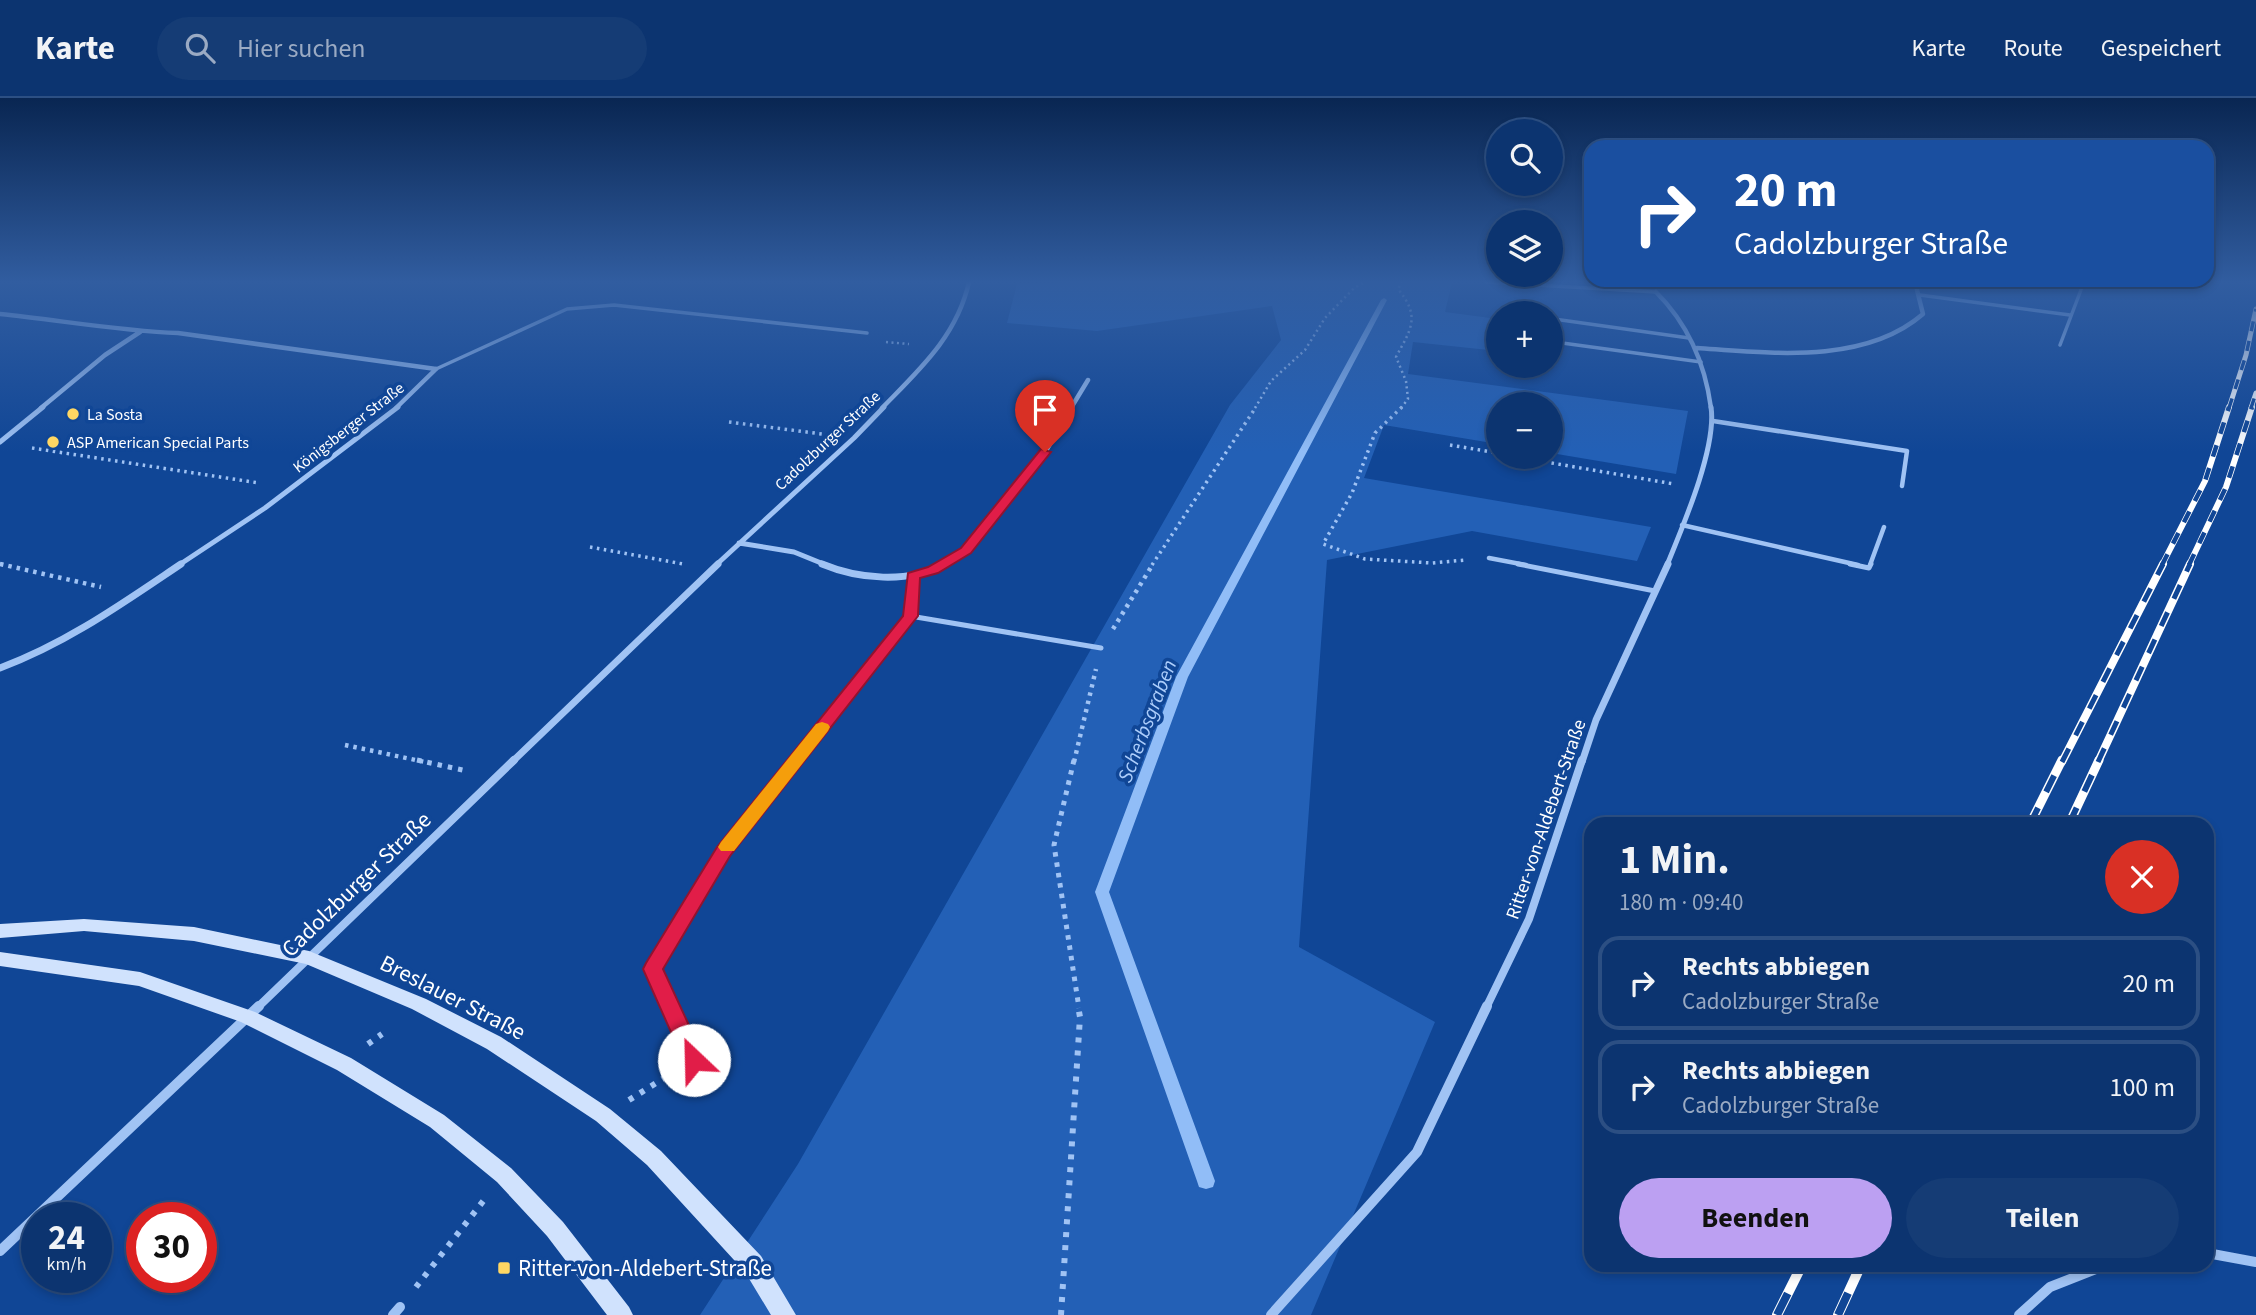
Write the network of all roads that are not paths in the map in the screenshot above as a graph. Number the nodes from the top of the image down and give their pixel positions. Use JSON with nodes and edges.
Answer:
{"nodes":[{"id":1,"x":130,"y":339,"type":"edge"},
{"id":2,"x":220,"y":339,"type":"edge"},
{"id":3,"x":499,"y":339,"type":"edge"},
{"id":4,"x":945,"y":339,"type":"edge"},
{"id":5,"x":1690,"y":339,"type":"edge"},
{"id":6,"x":1883,"y":339,"type":"edge"},
{"id":7,"x":2062,"y":339,"type":"edge"},
{"id":8,"x":1563,"y":343,"type":"edge"},
{"id":9,"x":2060,"y":345,"type":"dead end"},
{"id":10,"x":1697,"y":348,"type":"junction"},
{"id":11,"x":1701,"y":362,"type":"junction"},
{"id":12,"x":436,"y":369,"type":"junction"},
{"id":13,"x":1088,"y":380,"type":"dead end"},
{"id":14,"x":1713,"y":421,"type":"junction"},
{"id":15,"x":0,"y":442,"type":"edge"},
{"id":16,"x":1902,"y":486,"type":"dead end"},
{"id":17,"x":1682,"y":525,"type":"junction"},
{"id":18,"x":1884,"y":527,"type":"dead end"},
{"id":19,"x":739,"y":543,"type":"junction"},
{"id":20,"x":1489,"y":558,"type":"road end"},
{"id":21,"x":913,"y":575,"type":"junction"},
{"id":22,"x":1655,"y":591,"type":"junction"},
{"id":23,"x":911,"y":616,"type":"junction"},
{"id":24,"x":1101,"y":648,"type":"road end"},
{"id":25,"x":0,"y":668,"type":"edge"},
{"id":26,"x":0,"y":931,"type":"edge"},
{"id":27,"x":309,"y":958,"type":"junction"},
{"id":28,"x":0,"y":959,"type":"edge"},
{"id":29,"x":248,"y":1017,"type":"junction"},
{"id":30,"x":694,"y":1060,"type":"road end"},
{"id":31,"x":0,"y":1251,"type":"edge"},
{"id":32,"x":2214,"y":1254,"type":"edge"},
{"id":33,"x":2256,"y":1262,"type":"edge"},
{"id":34,"x":2088,"y":1272,"type":"edge"},
{"id":35,"x":621,"y":1315,"type":"edge"},
{"id":36,"x":784,"y":1315,"type":"edge"},
{"id":37,"x":1271,"y":1315,"type":"edge"},
{"id":38,"x":2019,"y":1315,"type":"edge"}],
"edges":[{"from":1,"to":15,"type":"street"},
{"from":2,"to":12,"type":"street"},
{"from":3,"to":12,"type":"lane","name":"Königsberger Straße"},
{"from":4,"to":19,"type":"street","name":"Cadolzburger Straße"},
{"from":5,"to":10,"type":"street","name":"Ritter-von-Aldebert-Straße"},
{"from":6,"to":10,"type":"street"},
{"from":7,"to":9,"type":"lane"},
{"from":8,"to":11,"type":"lane"},
{"from":10,"to":11,"type":"street","name":"Ritter-von-Aldebert-Straße"},
{"from":11,"to":14,"type":"street","name":"Ritter-von-Aldebert-Straße"},
{"from":12,"to":25,"type":"street","name":"Königsberger Straße"},
{"from":13,"to":21,"type":"street"},
{"from":14,"to":16,"type":"lane"},
{"from":14,"to":17,"type":"street","name":"Ritter-von-Aldebert-Straße"},
{"from":17,"to":18,"type":"lane"},
{"from":17,"to":22,"type":"street","name":"Ritter-von-Aldebert-Straße"},
{"from":19,"to":21,"type":"street"},
{"from":19,"to":27,"type":"street","name":"Cadolzburger Straße"},
{"from":20,"to":22,"type":"lane"},
{"from":21,"to":23,"type":"street"},
{"from":22,"to":37,"type":"street","name":"Ritter-von-Aldebert-Straße"},
{"from":23,"to":24,"type":"lane"},
{"from":23,"to":30,"type":"street"},
{"from":26,"to":27,"type":"main road","name":"Breslauer Straße"},
{"from":27,"to":29,"type":"street","name":"Cadolzburger Straße"},
{"from":27,"to":36,"type":"main road","name":"Breslauer Straße"},
{"from":28,"to":29,"type":"main road"},
{"from":29,"to":31,"type":"street","name":"Cadolzburger Straße"},
{"from":29,"to":35,"type":"main road"},
{"from":32,"to":33,"type":"street"},
{"from":34,"to":38,"type":"street"}]}
